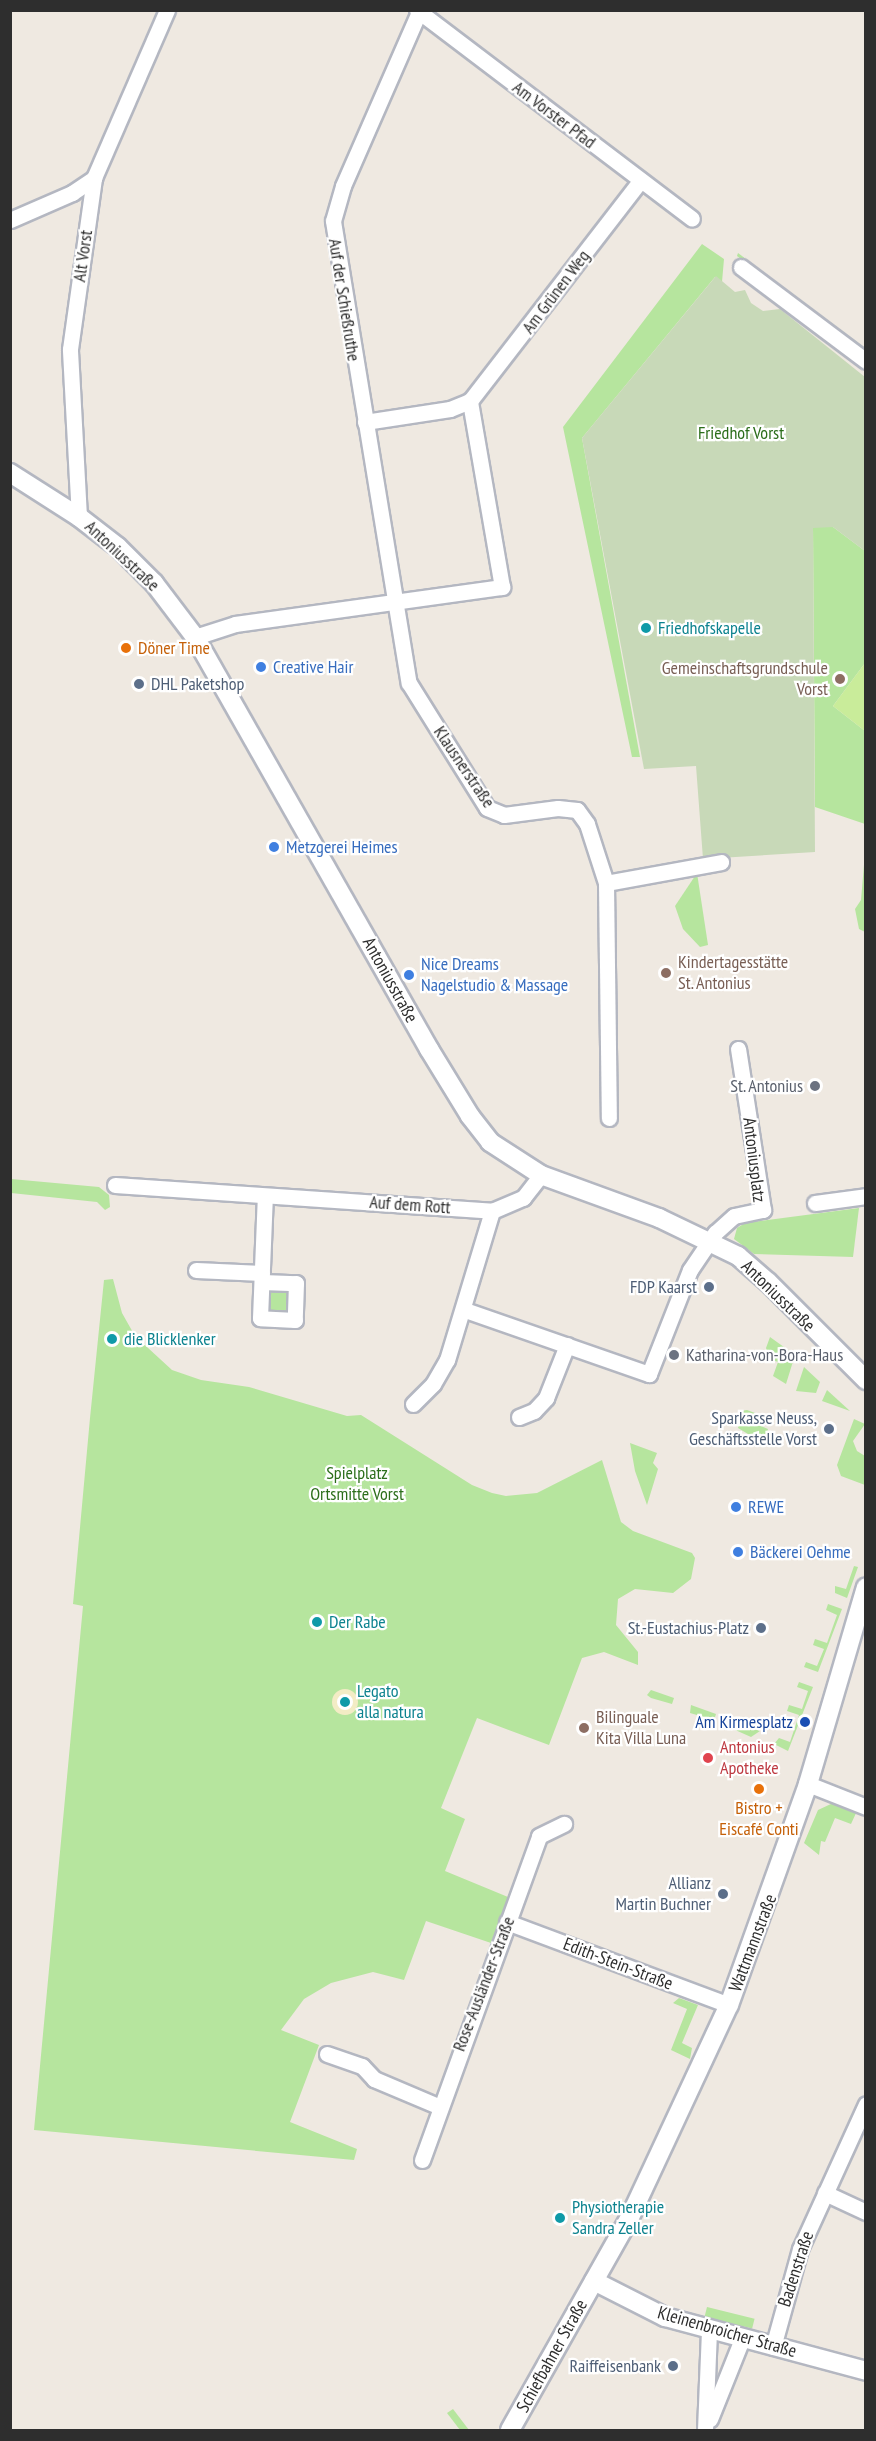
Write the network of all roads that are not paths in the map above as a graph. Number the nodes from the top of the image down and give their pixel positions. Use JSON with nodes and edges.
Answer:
{"nodes":[{"id":1,"x":167,"y":10,"type":"edge"},
{"id":2,"x":418,"y":11,"type":"edge"},
{"id":3,"x":94,"y":178,"type":"junction"},
{"id":4,"x":640,"y":180,"type":"junction"},
{"id":5,"x":692,"y":219,"type":"dead end"},
{"id":6,"x":10,"y":220,"type":"edge"},
{"id":7,"x":741,"y":267,"type":"dead end"},
{"id":8,"x":866,"y":361,"type":"edge"},
{"id":9,"x":470,"y":401,"type":"junction"},
{"id":10,"x":365,"y":422,"type":"junction"},
{"id":11,"x":10,"y":473,"type":"edge"},
{"id":12,"x":79,"y":517,"type":"junction"},
{"id":13,"x":393,"y":603,"type":"junction"},
{"id":14,"x":195,"y":637,"type":"junction"},
{"id":15,"x":721,"y":862,"type":"dead end"},
{"id":16,"x":606,"y":883,"type":"junction"},
{"id":17,"x":738,"y":1049,"type":"dead end"},
{"id":18,"x":609,"y":1118,"type":"dead end"},
{"id":19,"x":541,"y":1175,"type":"junction"},
{"id":20,"x":115,"y":1185,"type":"dead end"},
{"id":21,"x":265,"y":1196,"type":"junction"},
{"id":22,"x":866,"y":1196,"type":"edge"},
{"id":23,"x":815,"y":1203,"type":"dead end"},
{"id":24,"x":492,"y":1211,"type":"junction"},
{"id":25,"x":710,"y":1241,"type":"junction"},
{"id":26,"x":196,"y":1270,"type":"dead end"},
{"id":27,"x":465,"y":1311,"type":"junction"},
{"id":28,"x":567,"y":1345,"type":"junction"},
{"id":29,"x":866,"y":1380,"type":"edge"},
{"id":30,"x":413,"y":1404,"type":"dead end"},
{"id":31,"x":519,"y":1417,"type":"dead end"},
{"id":32,"x":866,"y":1587,"type":"edge"},
{"id":33,"x":808,"y":1784,"type":"junction"},
{"id":34,"x":866,"y":1807,"type":"edge"},
{"id":35,"x":564,"y":1824,"type":"dead end"},
{"id":36,"x":507,"y":1922,"type":"junction"},
{"id":37,"x":729,"y":2005,"type":"junction"},
{"id":38,"x":327,"y":2054,"type":"dead end"},
{"id":39,"x":866,"y":2104,"type":"edge"},
{"id":40,"x":438,"y":2106,"type":"junction"},
{"id":41,"x":422,"y":2160,"type":"dead end"},
{"id":42,"x":825,"y":2193,"type":"junction"},
{"id":43,"x":866,"y":2212,"type":"edge"},
{"id":44,"x":594,"y":2281,"type":"junction"},
{"id":45,"x":709,"y":2331,"type":"junction"},
{"id":46,"x":742,"y":2339,"type":"junction"},
{"id":47,"x":773,"y":2347,"type":"junction"},
{"id":48,"x":866,"y":2371,"type":"edge"},
{"id":49,"x":510,"y":2430,"type":"edge"},
{"id":50,"x":705,"y":2430,"type":"edge"}],
"edges":[{"from":1,"to":3,"type":"street","name":"Alt Vorst"},
{"from":2,"to":4,"type":"street","name":"Am Vorster Pfad"},
{"from":2,"to":10,"type":"street","name":"Auf der Schießruthe"},
{"from":3,"to":6,"type":"street"},
{"from":3,"to":12,"type":"street","name":"Alt Vorst"},
{"from":4,"to":5,"type":"street","name":"Am Vorster Pfad"},
{"from":4,"to":9,"type":"street","name":"Am Grünen Weg"},
{"from":7,"to":8,"type":"street"},
{"from":9,"to":10,"type":"street"},
{"from":9,"to":13,"type":"street"},
{"from":10,"to":13,"type":"street","name":"Auf der Schießruthe"},
{"from":11,"to":12,"type":"street","name":"Antoniusstraße"},
{"from":12,"to":14,"type":"street","name":"Antoniusstraße"},
{"from":13,"to":14,"type":"street"},
{"from":13,"to":16,"type":"street","name":"Klausnerstraße"},
{"from":14,"to":19,"type":"street","name":"Antoniusstraße"},
{"from":15,"to":16,"type":"street"},
{"from":16,"to":18,"type":"street","name":"Klausnerstraße"},
{"from":17,"to":25,"type":"street","name":"Antoniusplatz"},
{"from":19,"to":24,"type":"street","name":"Auf dem Rott"},
{"from":19,"to":25,"type":"street","name":"Antoniusstraße"},
{"from":20,"to":21,"type":"street","name":"Auf dem Rott"},
{"from":21,"to":24,"type":"street","name":"Auf dem Rott"},
{"from":21,"to":26,"type":"street"},
{"from":22,"to":23,"type":"street"},
{"from":24,"to":27,"type":"street"},
{"from":25,"to":28,"type":"street"},
{"from":25,"to":29,"type":"street","name":"Antoniusstraße"},
{"from":27,"to":28,"type":"street"},
{"from":27,"to":30,"type":"street"},
{"from":28,"to":31,"type":"street"},
{"from":32,"to":33,"type":"street","name":"Wattmannstraße"},
{"from":33,"to":34,"type":"street"},
{"from":33,"to":37,"type":"street","name":"Wattmannstraße"},
{"from":35,"to":36,"type":"street","name":"Rose-Ausländer-Straße"},
{"from":36,"to":37,"type":"street","name":"Edith-Stein-Straße"},
{"from":36,"to":40,"type":"street","name":"Rose-Ausländer-Straße"},
{"from":37,"to":44,"type":"street","name":"Wattmannstraße"},
{"from":38,"to":40,"type":"street"},
{"from":39,"to":42,"type":"street","name":"Badenstraße"},
{"from":40,"to":41,"type":"street","name":"Rose-Ausländer-Straße"},
{"from":42,"to":43,"type":"street"},
{"from":42,"to":47,"type":"street","name":"Badenstraße"},
{"from":44,"to":45,"type":"street","name":"Kleinenbroicher Straße"},
{"from":44,"to":49,"type":"street","name":"Schiefbahner Straße"},
{"from":45,"to":46,"type":"street","name":"Kleinenbroicher Straße"},
{"from":45,"to":50,"type":"street"},
{"from":46,"to":47,"type":"street","name":"Kleinenbroicher Straße"},
{"from":46,"to":50,"type":"street"},
{"from":47,"to":48,"type":"street","name":"Kleinenbroicher Straße"}]}
